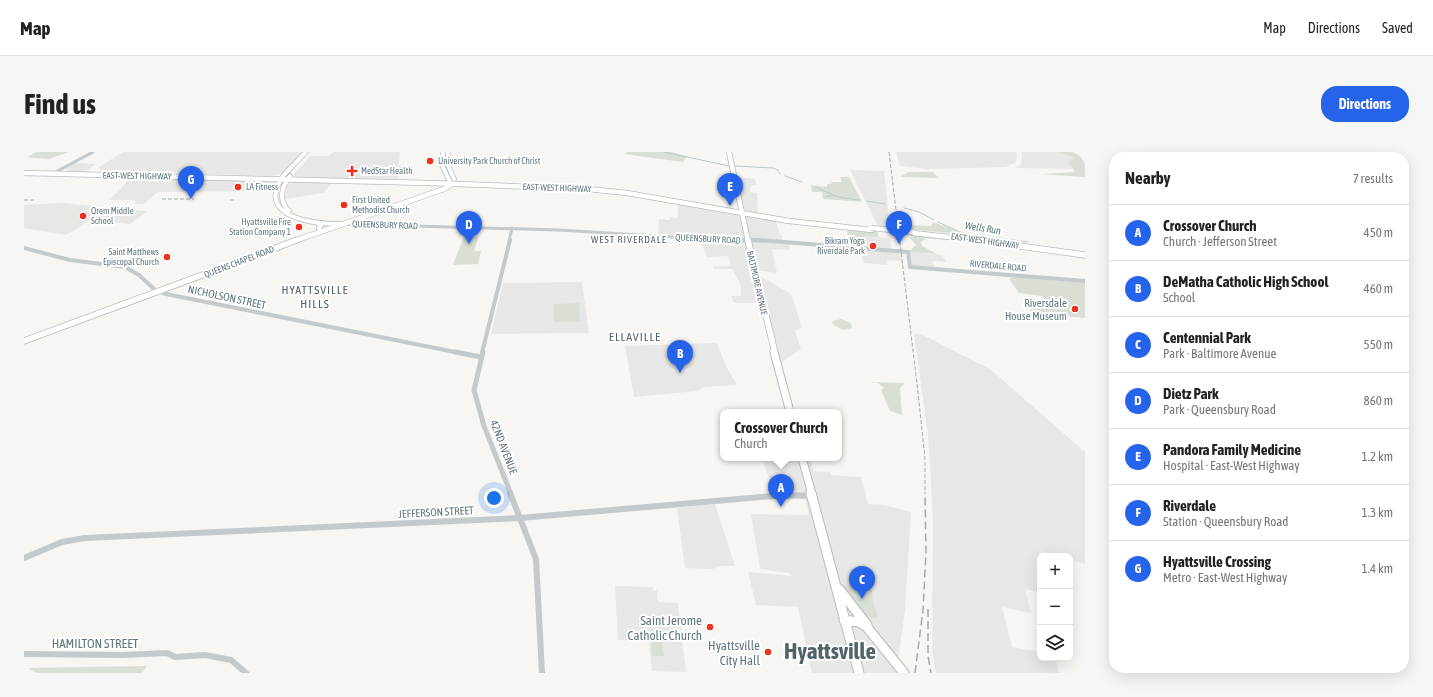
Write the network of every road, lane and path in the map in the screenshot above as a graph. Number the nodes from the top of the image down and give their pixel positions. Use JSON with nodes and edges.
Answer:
{"nodes":[{"id":1,"x":93,"y":152,"type":"edge"},
{"id":2,"x":306,"y":152,"type":"edge"},
{"id":3,"x":311,"y":152,"type":"edge"},
{"id":4,"x":443,"y":152,"type":"edge"},
{"id":5,"x":448,"y":152,"type":"edge"},
{"id":6,"x":729,"y":152,"type":"edge"},
{"id":7,"x":24,"y":172,"type":"edge"},
{"id":8,"x":55,"y":173,"type":"junction"},
{"id":9,"x":79,"y":173,"type":"junction"},
{"id":10,"x":111,"y":173,"type":"junction"},
{"id":11,"x":448,"y":176,"type":"junction"},
{"id":12,"x":285,"y":179,"type":"junction"},
{"id":13,"x":300,"y":180,"type":"junction"},
{"id":14,"x":397,"y":181,"type":"junction"},
{"id":15,"x":410,"y":181,"type":"junction"},
{"id":16,"x":369,"y":182,"type":"junction"},
{"id":17,"x":403,"y":183,"type":"junction"},
{"id":18,"x":451,"y":183,"type":"junction"},
{"id":19,"x":284,"y":185,"type":"junction"},
{"id":20,"x":480,"y":185,"type":"junction"},
{"id":21,"x":433,"y":192,"type":"junction"},
{"id":22,"x":419,"y":195,"type":"junction"},
{"id":23,"x":740,"y":204,"type":"junction"},
{"id":24,"x":722,"y":208,"type":"junction"},
{"id":25,"x":742,"y":212,"type":"junction"},
{"id":26,"x":756,"y":215,"type":"junction"},
{"id":27,"x":301,"y":218,"type":"junction"},
{"id":28,"x":743,"y":218,"type":"junction"},
{"id":29,"x":333,"y":223,"type":"junction"},
{"id":30,"x":341,"y":224,"type":"junction"},
{"id":31,"x":319,"y":226,"type":"junction"},
{"id":32,"x":512,"y":228,"type":"junction"},
{"id":33,"x":871,"y":229,"type":"junction"},
{"id":34,"x":913,"y":232,"type":"junction"},
{"id":35,"x":748,"y":240,"type":"junction"},
{"id":36,"x":992,"y":242,"type":"junction"},
{"id":37,"x":279,"y":243,"type":"junction"},
{"id":38,"x":1041,"y":245,"type":"junction"},
{"id":39,"x":24,"y":248,"type":"edge"},
{"id":40,"x":272,"y":249,"type":"junction"},
{"id":41,"x":1085,"y":250,"type":"edge"},
{"id":42,"x":1085,"y":254,"type":"edge"},
{"id":43,"x":910,"y":267,"type":"joint"},
{"id":44,"x":1085,"y":281,"type":"edge"},
{"id":45,"x":157,"y":291,"type":"junction"},
{"id":46,"x":24,"y":338,"type":"edge"},
{"id":47,"x":24,"y":341,"type":"edge"},
{"id":48,"x":481,"y":358,"type":"junction"},
{"id":49,"x":789,"y":409,"type":"edge"},
{"id":50,"x":803,"y":461,"type":"edge"},
{"id":51,"x":812,"y":496,"type":"junction"},
{"id":52,"x":520,"y":518,"type":"junction"},
{"id":53,"x":24,"y":558,"type":"edge"},
{"id":54,"x":835,"y":582,"type":"junction"},
{"id":55,"x":844,"y":620,"type":"junction"},
{"id":56,"x":871,"y":632,"type":"junction"},
{"id":57,"x":24,"y":654,"type":"edge"},
{"id":58,"x":246,"y":673,"type":"edge"},
{"id":59,"x":542,"y":673,"type":"edge"},
{"id":60,"x":859,"y":673,"type":"edge"},
{"id":61,"x":904,"y":673,"type":"edge"}],
"edges":[{"from":1,"to":8,"type":"street"},
{"from":2,"to":12,"type":"main road"},
{"from":3,"to":12,"type":"main road"},
{"from":4,"to":11,"type":"main road"},
{"from":5,"to":18,"type":"main road"},
{"from":6,"to":23,"type":"main road","name":"BALTIMORE AVENUE"},
{"from":7,"to":8,"type":"main road","name":"EAST-WEST HIGHWAY"},
{"from":8,"to":9,"type":"main road","name":"EAST-WEST HIGHWAY"},
{"from":8,"to":12,"type":"main road","name":"EAST-WEST HIGHWAY"},
{"from":9,"to":10,"type":"main road","name":"EAST-WEST HIGHWAY"},
{"from":9,"to":10,"type":"main road"},
{"from":10,"to":12,"type":"main road","name":"EAST-WEST HIGHWAY"},
{"from":11,"to":15,"type":"main road"},
{"from":11,"to":18,"type":"main road"},
{"from":12,"to":13,"type":"main road","name":"EAST-WEST HIGHWAY"},
{"from":12,"to":14,"type":"main road","name":"EAST-WEST HIGHWAY"},
{"from":12,"to":19,"type":"main road"},
{"from":12,"to":27,"type":"main road"},
{"from":13,"to":16,"type":"main road","name":"EAST-WEST HIGHWAY"},
{"from":13,"to":19,"type":"main road"},
{"from":14,"to":15,"type":"main road","name":"EAST-WEST HIGHWAY"},
{"from":14,"to":16,"type":"main road"},
{"from":15,"to":18,"type":"main road","name":"EAST-WEST HIGHWAY"},
{"from":16,"to":17,"type":"main road","name":"EAST-WEST HIGHWAY"},
{"from":17,"to":18,"type":"main road","name":"EAST-WEST HIGHWAY"},
{"from":17,"to":22,"type":"main road"},
{"from":18,"to":20,"type":"main road","name":"EAST-WEST HIGHWAY"},
{"from":18,"to":21,"type":"main road","name":"QUEENS CHAPEL ROAD"},
{"from":18,"to":22,"type":"main road","name":"QUEENS CHAPEL ROAD"},
{"from":18,"to":24,"type":"main road","name":"EAST-WEST HIGHWAY"},
{"from":19,"to":27,"type":"main road"},
{"from":20,"to":21,"type":"main road"},
{"from":20,"to":25,"type":"main road","name":"EAST-WEST HIGHWAY"},
{"from":21,"to":30,"type":"main road","name":"QUEENS CHAPEL ROAD"},
{"from":22,"to":29,"type":"main road","name":"QUEENS CHAPEL ROAD"},
{"from":23,"to":24,"type":"main road"},
{"from":23,"to":25,"type":"main road","name":"BALTIMORE AVENUE"},
{"from":24,"to":25,"type":"main road","name":"EAST-WEST HIGHWAY"},
{"from":25,"to":26,"type":"main road","name":"EAST-WEST HIGHWAY"},
{"from":25,"to":28,"type":"main road","name":"BALTIMORE AVENUE"},
{"from":25,"to":33,"type":"main road","name":"EAST-WEST HIGHWAY"},
{"from":26,"to":28,"type":"main road"},
{"from":26,"to":33,"type":"main road","name":"EAST-WEST HIGHWAY"},
{"from":27,"to":29,"type":"main road","name":"QUEENSBURY ROAD"},
{"from":27,"to":31,"type":"main road"},
{"from":28,"to":35,"type":"main road","name":"BALTIMORE AVENUE"},
{"from":29,"to":30,"type":"main road","name":"QUEENSBURY ROAD"},
{"from":29,"to":31,"type":"main road","name":"QUEENS CHAPEL ROAD"},
{"from":30,"to":32,"type":"street","name":"QUEENSBURY ROAD"},
{"from":30,"to":40,"type":"main road","name":"QUEENS CHAPEL ROAD"},
{"from":31,"to":37,"type":"main road","name":"QUEENS CHAPEL ROAD"},
{"from":32,"to":35,"type":"street","name":"QUEENSBURY ROAD"},
{"from":32,"to":48,"type":"street","name":"42ND AVENUE"},
{"from":33,"to":34,"type":"main road","name":"EAST-WEST HIGHWAY","bridge":true},
{"from":34,"to":36,"type":"main road","name":"EAST-WEST HIGHWAY"},
{"from":34,"to":38,"type":"main road","name":"EAST-WEST HIGHWAY"},
{"from":35,"to":43,"type":"street","name":"QUEENSBURY ROAD"},
{"from":35,"to":49,"type":"main road","name":"BALTIMORE AVENUE"},
{"from":36,"to":38,"type":"main road"},
{"from":36,"to":42,"type":"main road","name":"EAST-WEST HIGHWAY"},
{"from":37,"to":40,"type":"main road"},
{"from":37,"to":45,"type":"main road","name":"QUEENS CHAPEL ROAD"},
{"from":38,"to":41,"type":"main road","name":"EAST-WEST HIGHWAY"},
{"from":39,"to":45,"type":"street"},
{"from":40,"to":45,"type":"main road","name":"QUEENS CHAPEL ROAD"},
{"from":43,"to":44,"type":"street","name":"RIVERDALE ROAD"},
{"from":45,"to":46,"type":"main road","name":"QUEENS CHAPEL ROAD"},
{"from":45,"to":47,"type":"main road","name":"QUEENS CHAPEL ROAD"},
{"from":45,"to":48,"type":"street","name":"NICHOLSON STREET"},
{"from":48,"to":52,"type":"street","name":"42ND AVENUE"},
{"from":50,"to":51,"type":"main road"},
{"from":51,"to":52,"type":"street","name":"JEFFERSON STREET"},
{"from":51,"to":54,"type":"main road"},
{"from":52,"to":53,"type":"street","name":"JEFFERSON STREET"},
{"from":52,"to":59,"type":"street","name":"42ND AVENUE"},
{"from":54,"to":55,"type":"main road"},
{"from":54,"to":56,"type":"main road"},
{"from":55,"to":56,"type":"main road"},
{"from":55,"to":60,"type":"main road"},
{"from":56,"to":61,"type":"main road"},
{"from":57,"to":58,"type":"street","name":"HAMILTON STREET"}]}
